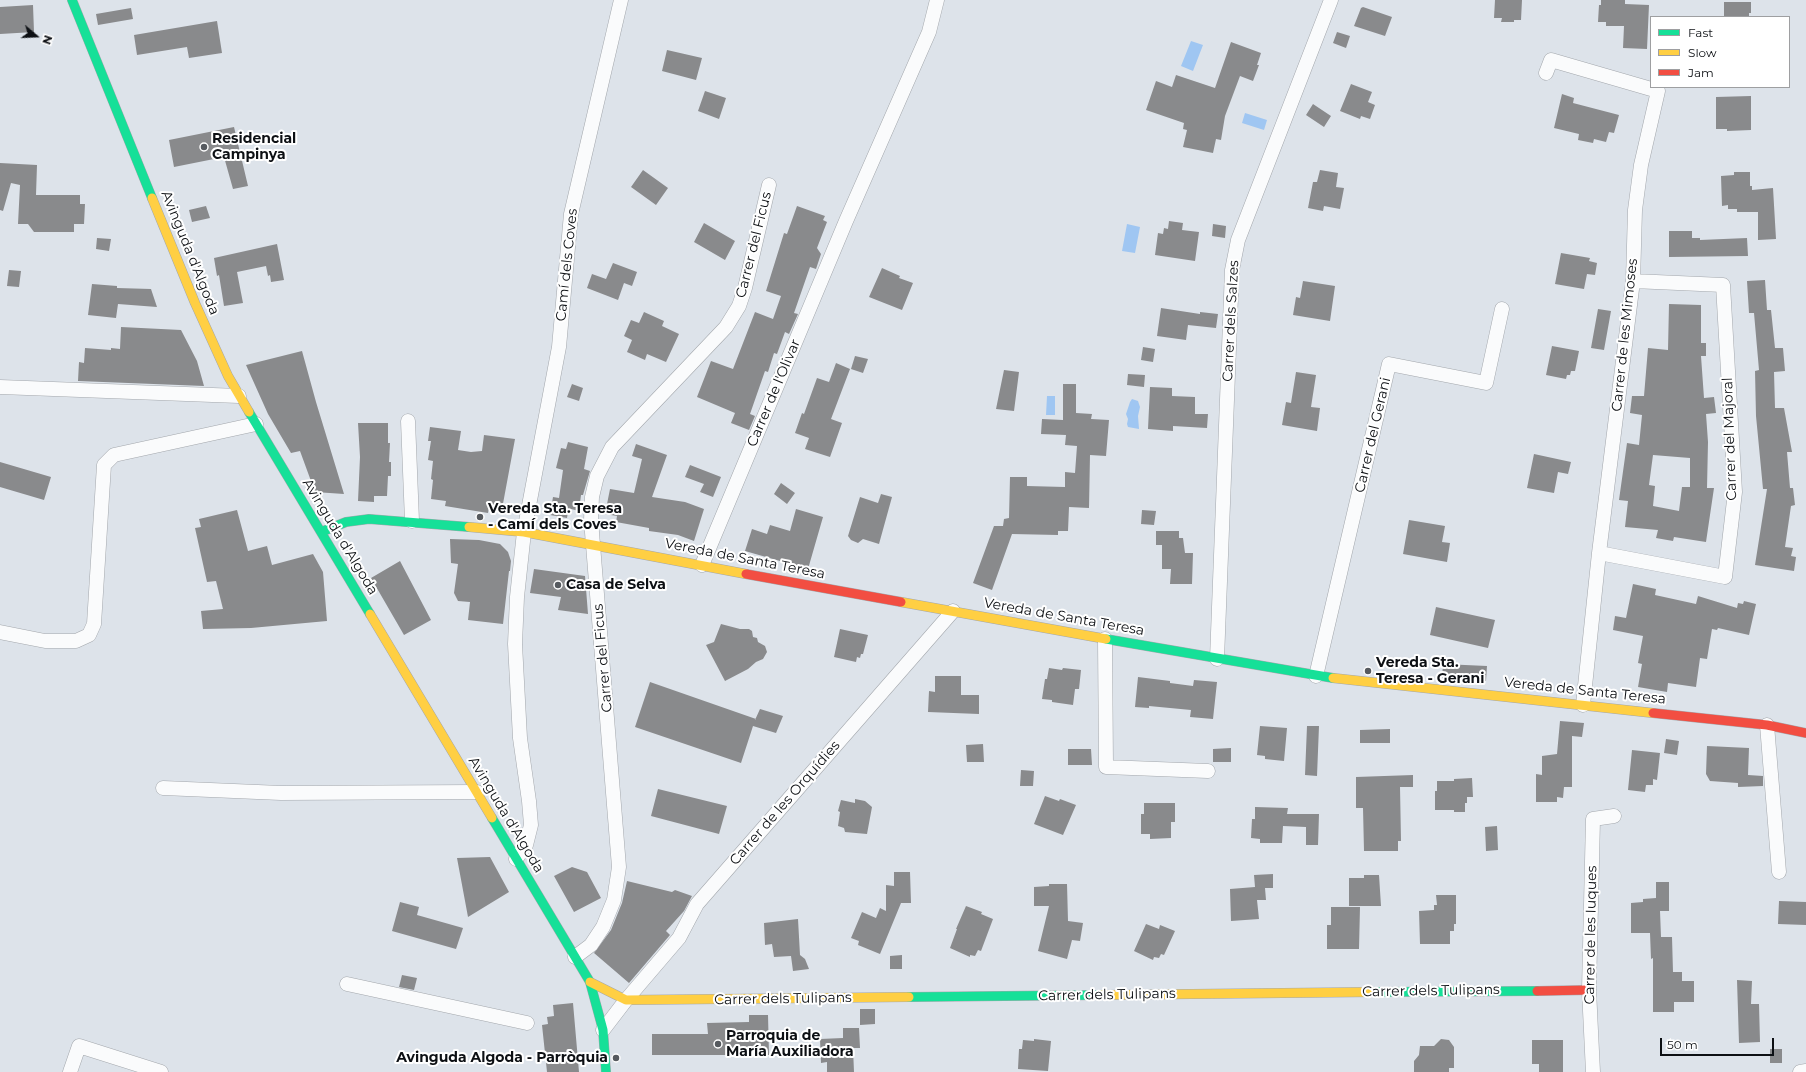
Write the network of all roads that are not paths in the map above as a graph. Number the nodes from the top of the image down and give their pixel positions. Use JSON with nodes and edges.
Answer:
{"nodes":[{"id":1,"x":72,"y":0,"type":"edge"},
{"id":2,"x":621,"y":0,"type":"edge"},
{"id":3,"x":937,"y":0,"type":"edge"},
{"id":4,"x":1331,"y":0,"type":"edge"},
{"id":5,"x":1546,"y":73,"type":"dead end"},
{"id":6,"x":769,"y":185,"type":"dead end"},
{"id":7,"x":1633,"y":281,"type":"junction"},
{"id":8,"x":1502,"y":308,"type":"dead end"},
{"id":9,"x":0,"y":387,"type":"edge"},
{"id":10,"x":239,"y":396,"type":"junction"},
{"id":11,"x":408,"y":420,"type":"dead end"},
{"id":12,"x":256,"y":424,"type":"junction"},
{"id":13,"x":412,"y":521,"type":"junction"},
{"id":14,"x":321,"y":532,"type":"junction"},
{"id":15,"x":524,"y":532,"type":"junction"},
{"id":16,"x":594,"y":545,"type":"junction"},
{"id":17,"x":1599,"y":553,"type":"junction"},
{"id":18,"x":702,"y":565,"type":"junction"},
{"id":19,"x":953,"y":611,"type":"junction"},
{"id":20,"x":0,"y":632,"type":"edge"},
{"id":21,"x":1105,"y":638,"type":"junction"},
{"id":22,"x":1216,"y":658,"type":"junction"},
{"id":23,"x":1316,"y":676,"type":"junction"},
{"id":24,"x":1583,"y":705,"type":"junction"},
{"id":25,"x":1767,"y":725,"type":"junction"},
{"id":26,"x":1806,"y":733,"type":"edge"},
{"id":27,"x":1208,"y":771,"type":"dead end"},
{"id":28,"x":163,"y":788,"type":"dead end"},
{"id":29,"x":477,"y":792,"type":"junction"},
{"id":30,"x":1614,"y":816,"type":"dead end"},
{"id":31,"x":516,"y":859,"type":"junction"},
{"id":32,"x":1779,"y":872,"type":"dead end"},
{"id":33,"x":575,"y":957,"type":"junction"},
{"id":34,"x":590,"y":982,"type":"junction"},
{"id":35,"x":347,"y":984,"type":"dead end"},
{"id":36,"x":1589,"y":990,"type":"junction"},
{"id":37,"x":626,"y":1000,"type":"junction"},
{"id":38,"x":527,"y":1023,"type":"dead end"},
{"id":39,"x":603,"y":1030,"type":"junction"},
{"id":40,"x":1806,"y":1071,"type":"edge"},
{"id":41,"x":70,"y":1072,"type":"edge"},
{"id":42,"x":161,"y":1072,"type":"edge"},
{"id":43,"x":606,"y":1072,"type":"edge"},
{"id":44,"x":1593,"y":1072,"type":"edge"},
{"id":45,"x":1800,"y":1072,"type":"edge"}],
"edges":[{"from":1,"to":10,"type":"street","name":"Avinguda d'Algoda"},
{"from":2,"to":15,"type":"street","name":"Camí dels Coves"},
{"from":3,"to":18,"type":"street","name":"Carrer de l'Olivar"},
{"from":4,"to":22,"type":"street","name":"Carrer dels Salzes"},
{"from":5,"to":7,"type":"street","name":"Carrer de les Mimoses"},
{"from":6,"to":16,"type":"street","name":"Carrer del Ficus"},
{"from":7,"to":17,"type":"street","name":"Carrer de les Mimoses"},
{"from":7,"to":17,"type":"street","name":"Carrer del Majoral"},
{"from":8,"to":23,"type":"street","name":"Carrer del Gerani"},
{"from":9,"to":10,"type":"street"},
{"from":10,"to":12,"type":"street","name":"Avinguda d'Algoda"},
{"from":11,"to":13,"type":"street"},
{"from":12,"to":14,"type":"street","name":"Avinguda d'Algoda"},
{"from":12,"to":20,"type":"street"},
{"from":13,"to":14,"type":"street","name":"Vereda de Santa Teresa"},
{"from":13,"to":15,"type":"street","name":"Vereda de Santa Teresa"},
{"from":14,"to":29,"type":"street","name":"Avinguda d'Algoda"},
{"from":15,"to":16,"type":"street","name":"Vereda de Santa Teresa"},
{"from":15,"to":31,"type":"street","name":"Camí dels Coves"},
{"from":16,"to":18,"type":"street","name":"Vereda de Santa Teresa"},
{"from":16,"to":33,"type":"street","name":"Carrer del Ficus"},
{"from":17,"to":24,"type":"street","name":"Carrer de les Mimoses"},
{"from":18,"to":19,"type":"street","name":"Vereda de Santa Teresa"},
{"from":19,"to":21,"type":"street","name":"Vereda de Santa Teresa"},
{"from":19,"to":37,"type":"street","name":"Carrer de les Orquídies"},
{"from":21,"to":22,"type":"street","name":"Vereda de Santa Teresa"},
{"from":21,"to":27,"type":"street"},
{"from":22,"to":23,"type":"street","name":"Vereda de Santa Teresa"},
{"from":23,"to":24,"type":"street","name":"Vereda de Santa Teresa"},
{"from":24,"to":25,"type":"street","name":"Vereda de Santa Teresa"},
{"from":25,"to":26,"type":"street","name":"Vereda de Santa Teresa"},
{"from":25,"to":32,"type":"street"},
{"from":28,"to":29,"type":"street"},
{"from":29,"to":31,"type":"street","name":"Avinguda d'Algoda"},
{"from":30,"to":36,"type":"street","name":"Carrer de les Iuques"},
{"from":31,"to":33,"type":"street","name":"Avinguda d'Algoda"},
{"from":33,"to":34,"type":"street","name":"Avinguda d'Algoda"},
{"from":34,"to":37,"type":"street","name":"Carrer dels Tulipans"},
{"from":34,"to":39,"type":"street","name":"Avinguda d'Algoda"},
{"from":35,"to":38,"type":"street"},
{"from":36,"to":37,"type":"street","name":"Carrer dels Tulipans"},
{"from":36,"to":44,"type":"street","name":"Carrer de les Iuques"},
{"from":37,"to":39,"type":"street"},
{"from":39,"to":43,"type":"street","name":"Avinguda d'Algoda"},
{"from":40,"to":45,"type":"street"},
{"from":41,"to":42,"type":"street"}]}
